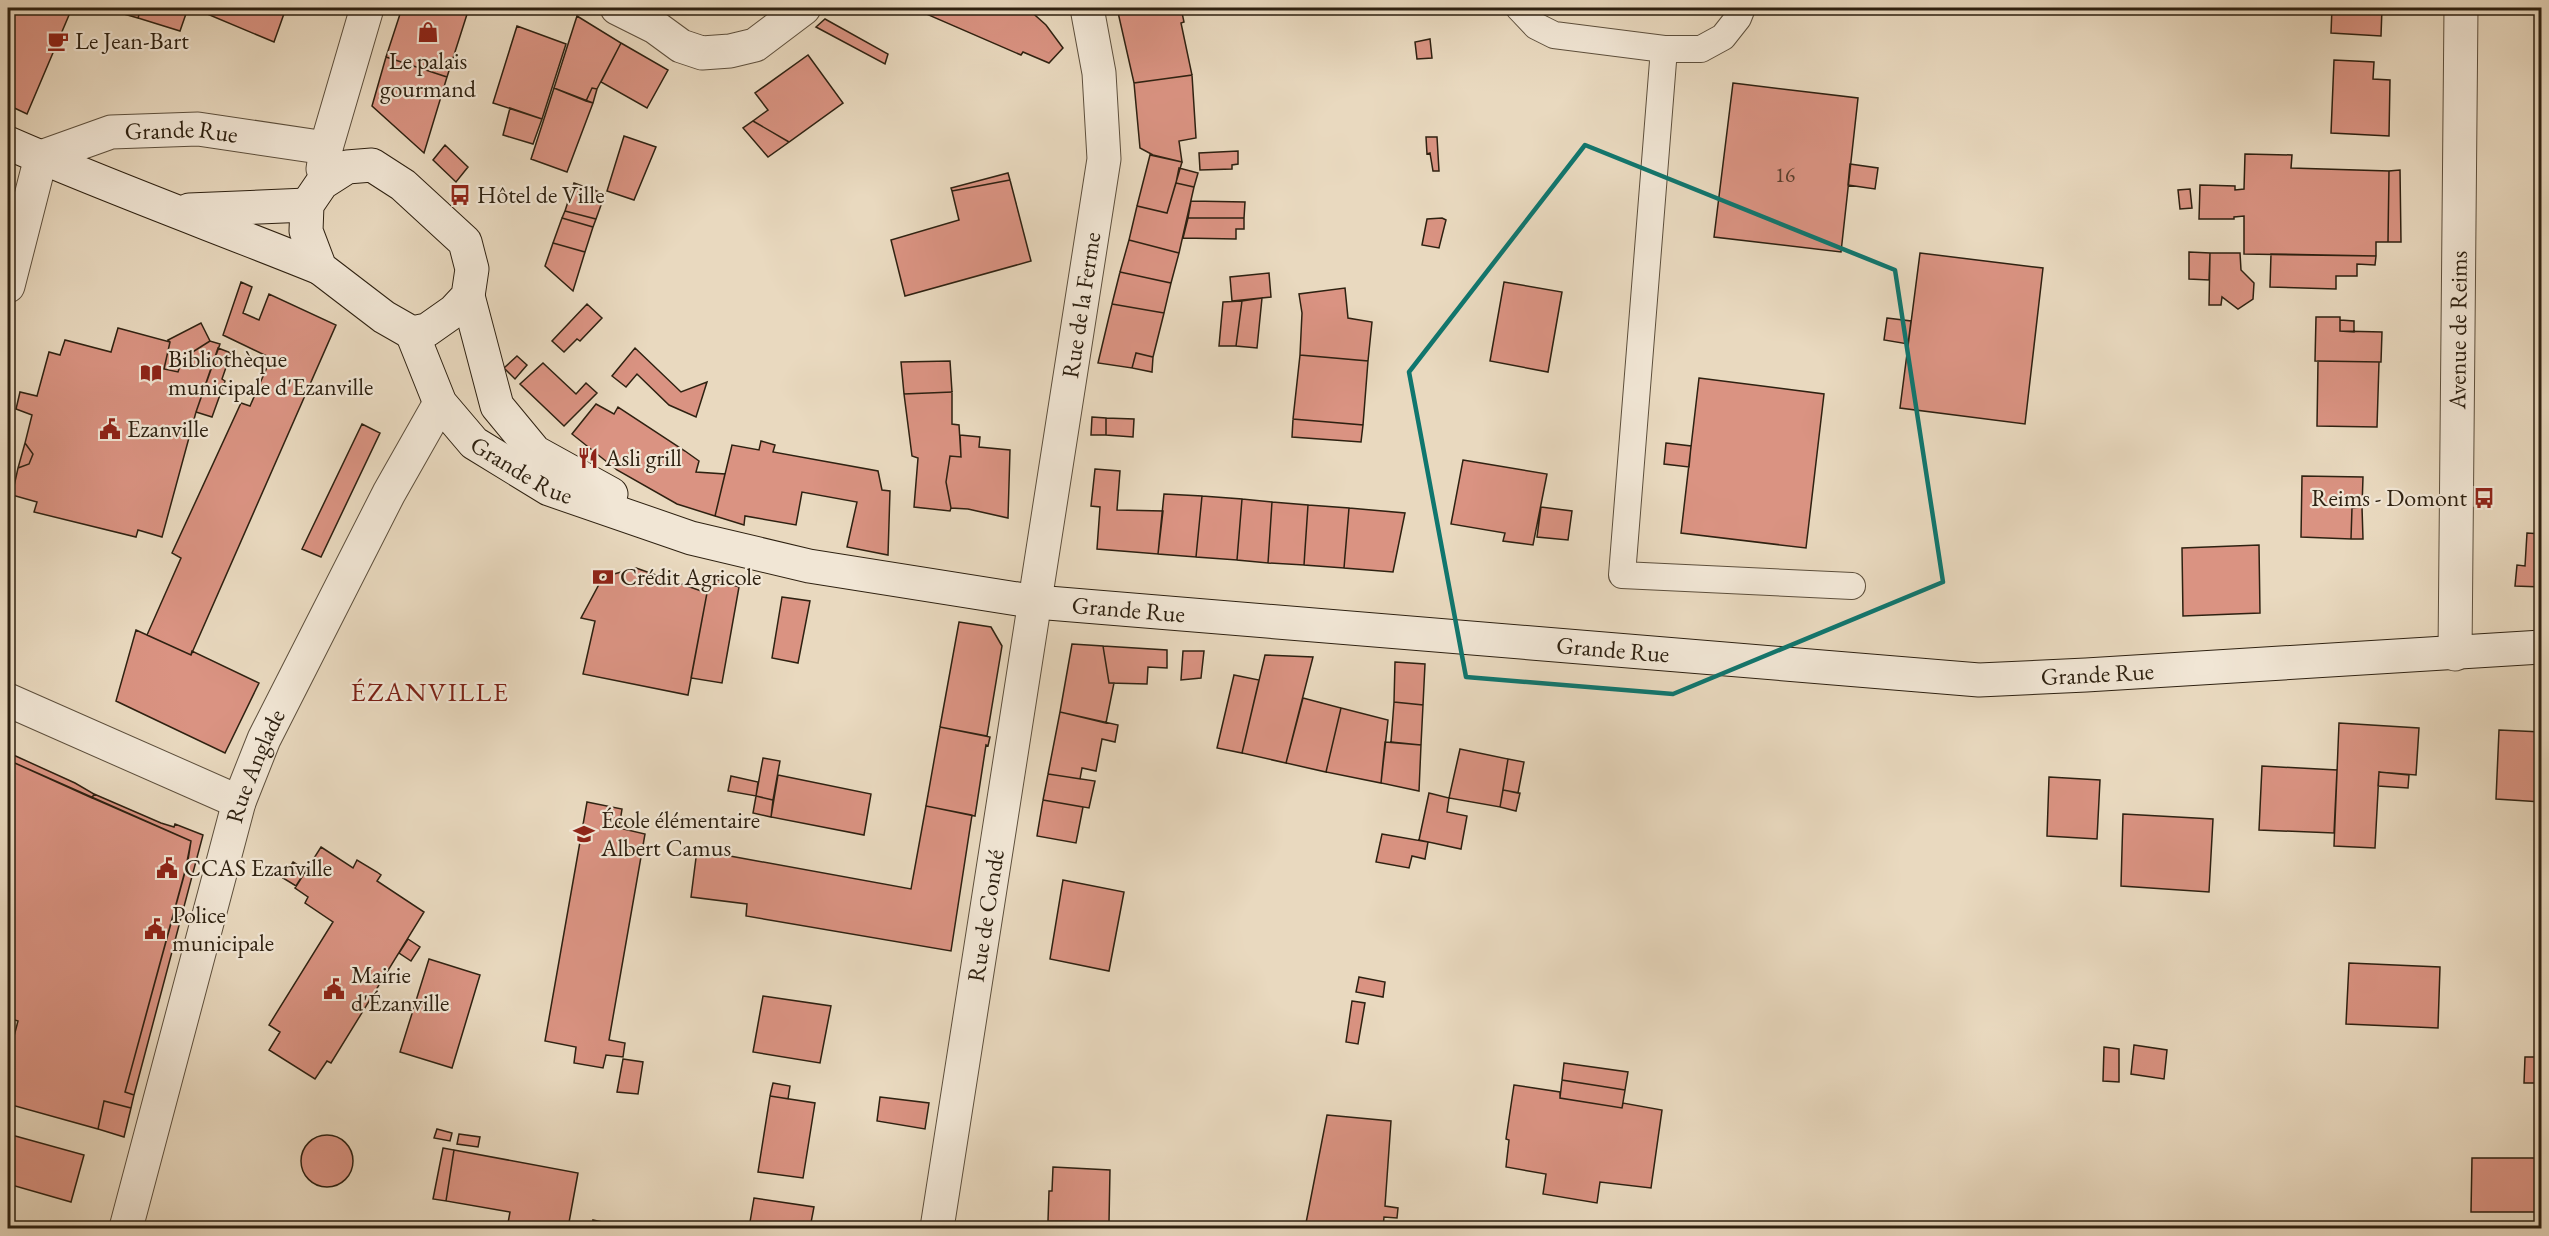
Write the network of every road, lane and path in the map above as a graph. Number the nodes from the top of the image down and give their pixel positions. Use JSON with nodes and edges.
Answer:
{"nodes":[{"id":1,"x":367,"y":8,"type":"edge"},
{"id":2,"x":617,"y":8,"type":"edge"},
{"id":3,"x":804,"y":8,"type":"edge"},
{"id":4,"x":1087,"y":8,"type":"edge"},
{"id":5,"x":1519,"y":8,"type":"edge"},
{"id":6,"x":1742,"y":8,"type":"edge"},
{"id":7,"x":2461,"y":8,"type":"edge"},
{"id":8,"x":1664,"y":49,"type":"junction"},
{"id":9,"x":8,"y":143,"type":"edge"},
{"id":10,"x":326,"y":148,"type":"junction"},
{"id":11,"x":40,"y":158,"type":"junction"},
{"id":12,"x":314,"y":194,"type":"junction"},
{"id":13,"x":176,"y":210,"type":"junction"},
{"id":14,"x":320,"y":268,"type":"junction"},
{"id":15,"x":8,"y":286,"type":"edge"},
{"id":16,"x":468,"y":296,"type":"junction"},
{"id":17,"x":411,"y":333,"type":"junction"},
{"id":18,"x":440,"y":403,"type":"junction"},
{"id":19,"x":691,"y":538,"type":"junction"},
{"id":20,"x":1852,"y":586,"type":"dead end"},
{"id":21,"x":1036,"y":602,"type":"junction"},
{"id":22,"x":2541,"y":647,"type":"edge"},
{"id":23,"x":2455,"y":654,"type":"junction"},
{"id":24,"x":8,"y":700,"type":"edge"},
{"id":25,"x":239,"y":802,"type":"junction"},
{"id":26,"x":126,"y":1228,"type":"edge"},
{"id":27,"x":937,"y":1228,"type":"edge"}],
"edges":[{"from":1,"to":10,"type":"street"},
{"from":2,"to":3,"type":"street"},
{"from":4,"to":21,"type":"street","name":"Rue de la Ferme"},
{"from":5,"to":8,"type":"lane"},
{"from":6,"to":8,"type":"lane"},
{"from":7,"to":23,"type":"street","name":"Avenue de Reims"},
{"from":8,"to":20,"type":"lane"},
{"from":9,"to":11,"type":"street"},
{"from":10,"to":11,"type":"street","name":"Grande Rue"},
{"from":10,"to":12,"type":"street"},
{"from":11,"to":13,"type":"street"},
{"from":11,"to":15,"type":"street"},
{"from":12,"to":13,"type":"street"},
{"from":12,"to":14,"type":"street"},
{"from":12,"to":16,"type":"street"},
{"from":13,"to":14,"type":"street"},
{"from":14,"to":17,"type":"street"},
{"from":16,"to":17,"type":"street"},
{"from":16,"to":19,"type":"street","name":"Grande Rue"},
{"from":17,"to":18,"type":"street","name":"Grande Rue"},
{"from":18,"to":19,"type":"street","name":"Grande Rue"},
{"from":18,"to":25,"type":"street","name":"Rue Anglade"},
{"from":19,"to":21,"type":"street","name":"Grande Rue"},
{"from":21,"to":23,"type":"street","name":"Grande Rue"},
{"from":21,"to":27,"type":"street","name":"Rue de Condé"},
{"from":22,"to":23,"type":"street","name":"Grande Rue"},
{"from":24,"to":25,"type":"street"},
{"from":25,"to":26,"type":"street","name":"Rue Anglade"}]}
